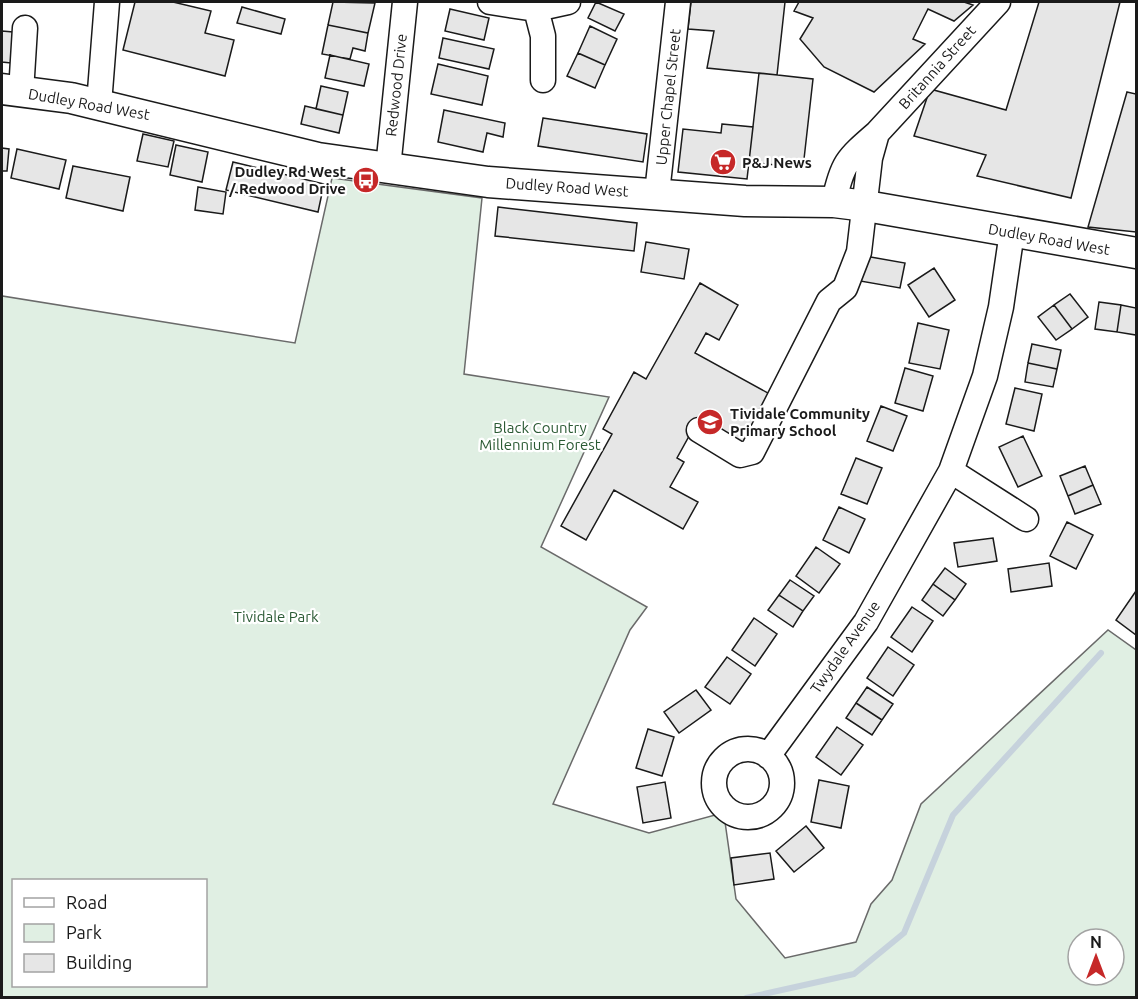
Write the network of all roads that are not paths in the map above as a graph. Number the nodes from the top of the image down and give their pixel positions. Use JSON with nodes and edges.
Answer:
{"nodes":[{"id":1,"x":107,"y":2,"type":"edge"},
{"id":2,"x":405,"y":2,"type":"edge"},
{"id":3,"x":490,"y":2,"type":"edge"},
{"id":4,"x":568,"y":2,"type":"edge"},
{"id":5,"x":678,"y":2,"type":"edge"},
{"id":6,"x":998,"y":2,"type":"edge"},
{"id":7,"x":536,"y":9,"type":"junction"},
{"id":8,"x":25,"y":28,"type":"dead end"},
{"id":9,"x":543,"y":80,"type":"dead end"},
{"id":10,"x":11,"y":91,"type":"edge"},
{"id":11,"x":99,"y":104,"type":"junction"},
{"id":12,"x":877,"y":133,"type":"junction"},
{"id":13,"x":388,"y":168,"type":"junction"},
{"id":14,"x":657,"y":193,"type":"junction"},
{"id":15,"x":834,"y":202,"type":"junction"},
{"id":16,"x":866,"y":206,"type":"junction"},
{"id":17,"x":1012,"y":232,"type":"junction"},
{"id":18,"x":1137,"y":253,"type":"edge"},
{"id":19,"x":699,"y":430,"type":"dead end"},
{"id":20,"x":951,"y":471,"type":"junction"},
{"id":21,"x":1026,"y":519,"type":"dead end"},
{"id":22,"x":768,"y":756,"type":"dead end"}],
"edges":[{"from":1,"to":11,"type":"street"},
{"from":2,"to":13,"type":"street","name":"Redwood Drive"},
{"from":3,"to":7,"type":"street"},
{"from":4,"to":7,"type":"street"},
{"from":5,"to":14,"type":"street","name":"Upper Chapel Street"},
{"from":6,"to":12,"type":"street","name":"Britannia Street"},
{"from":7,"to":9,"type":"street"},
{"from":8,"to":10,"type":"street"},
{"from":10,"to":11,"type":"main road","name":"Dudley Road West"},
{"from":11,"to":13,"type":"main road","name":"Dudley Road West"},
{"from":12,"to":15,"type":"street","name":"Britannia Street"},
{"from":12,"to":16,"type":"street","name":"Britannia Street"},
{"from":13,"to":14,"type":"main road","name":"Dudley Road West"},
{"from":14,"to":15,"type":"main road","name":"Dudley Road West"},
{"from":15,"to":16,"type":"main road","name":"Dudley Road West"},
{"from":16,"to":17,"type":"main road","name":"Dudley Road West"},
{"from":16,"to":19,"type":"street","name":"Britannia Street"},
{"from":17,"to":18,"type":"main road","name":"Dudley Road West"},
{"from":17,"to":20,"type":"street","name":"Twydale Avenue"},
{"from":20,"to":21,"type":"street"},
{"from":20,"to":22,"type":"street","name":"Twydale Avenue"}]}
